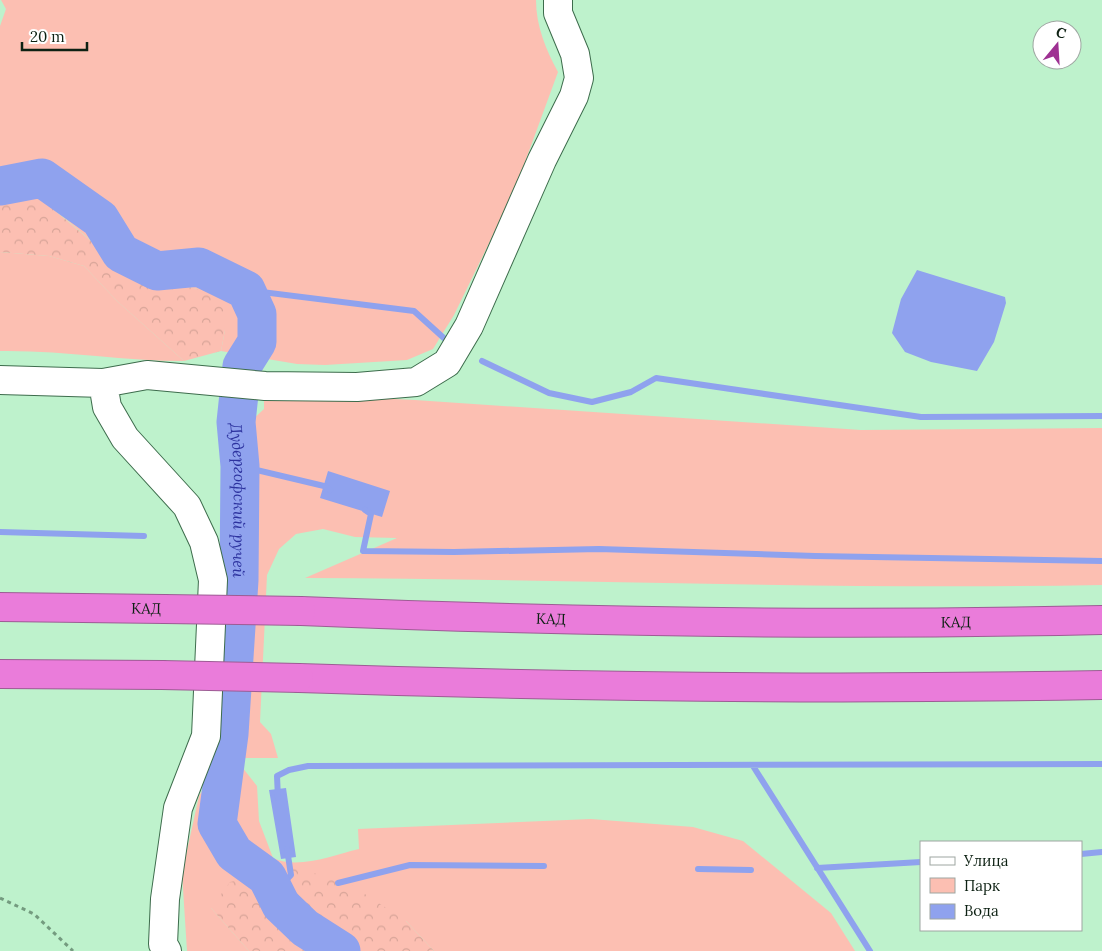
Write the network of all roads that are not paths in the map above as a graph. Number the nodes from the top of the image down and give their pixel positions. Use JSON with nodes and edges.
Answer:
{"nodes":[{"id":1,"x":558,"y":0,"type":"edge"},
{"id":2,"x":0,"y":380,"type":"edge"},
{"id":3,"x":103,"y":383,"type":"junction"},
{"id":4,"x":0,"y":606,"type":"edge"},
{"id":5,"x":1102,"y":620,"type":"edge"},
{"id":6,"x":0,"y":674,"type":"edge"},
{"id":7,"x":1102,"y":685,"type":"edge"},
{"id":8,"x":167,"y":951,"type":"edge"}],
"edges":[{"from":1,"to":3,"type":"street"},
{"from":2,"to":3,"type":"street"},
{"from":3,"to":8,"type":"street"},
{"from":4,"to":5,"type":"highway","name":"КАД","bridge":true},
{"from":6,"to":7,"type":"highway","bridge":true}]}
